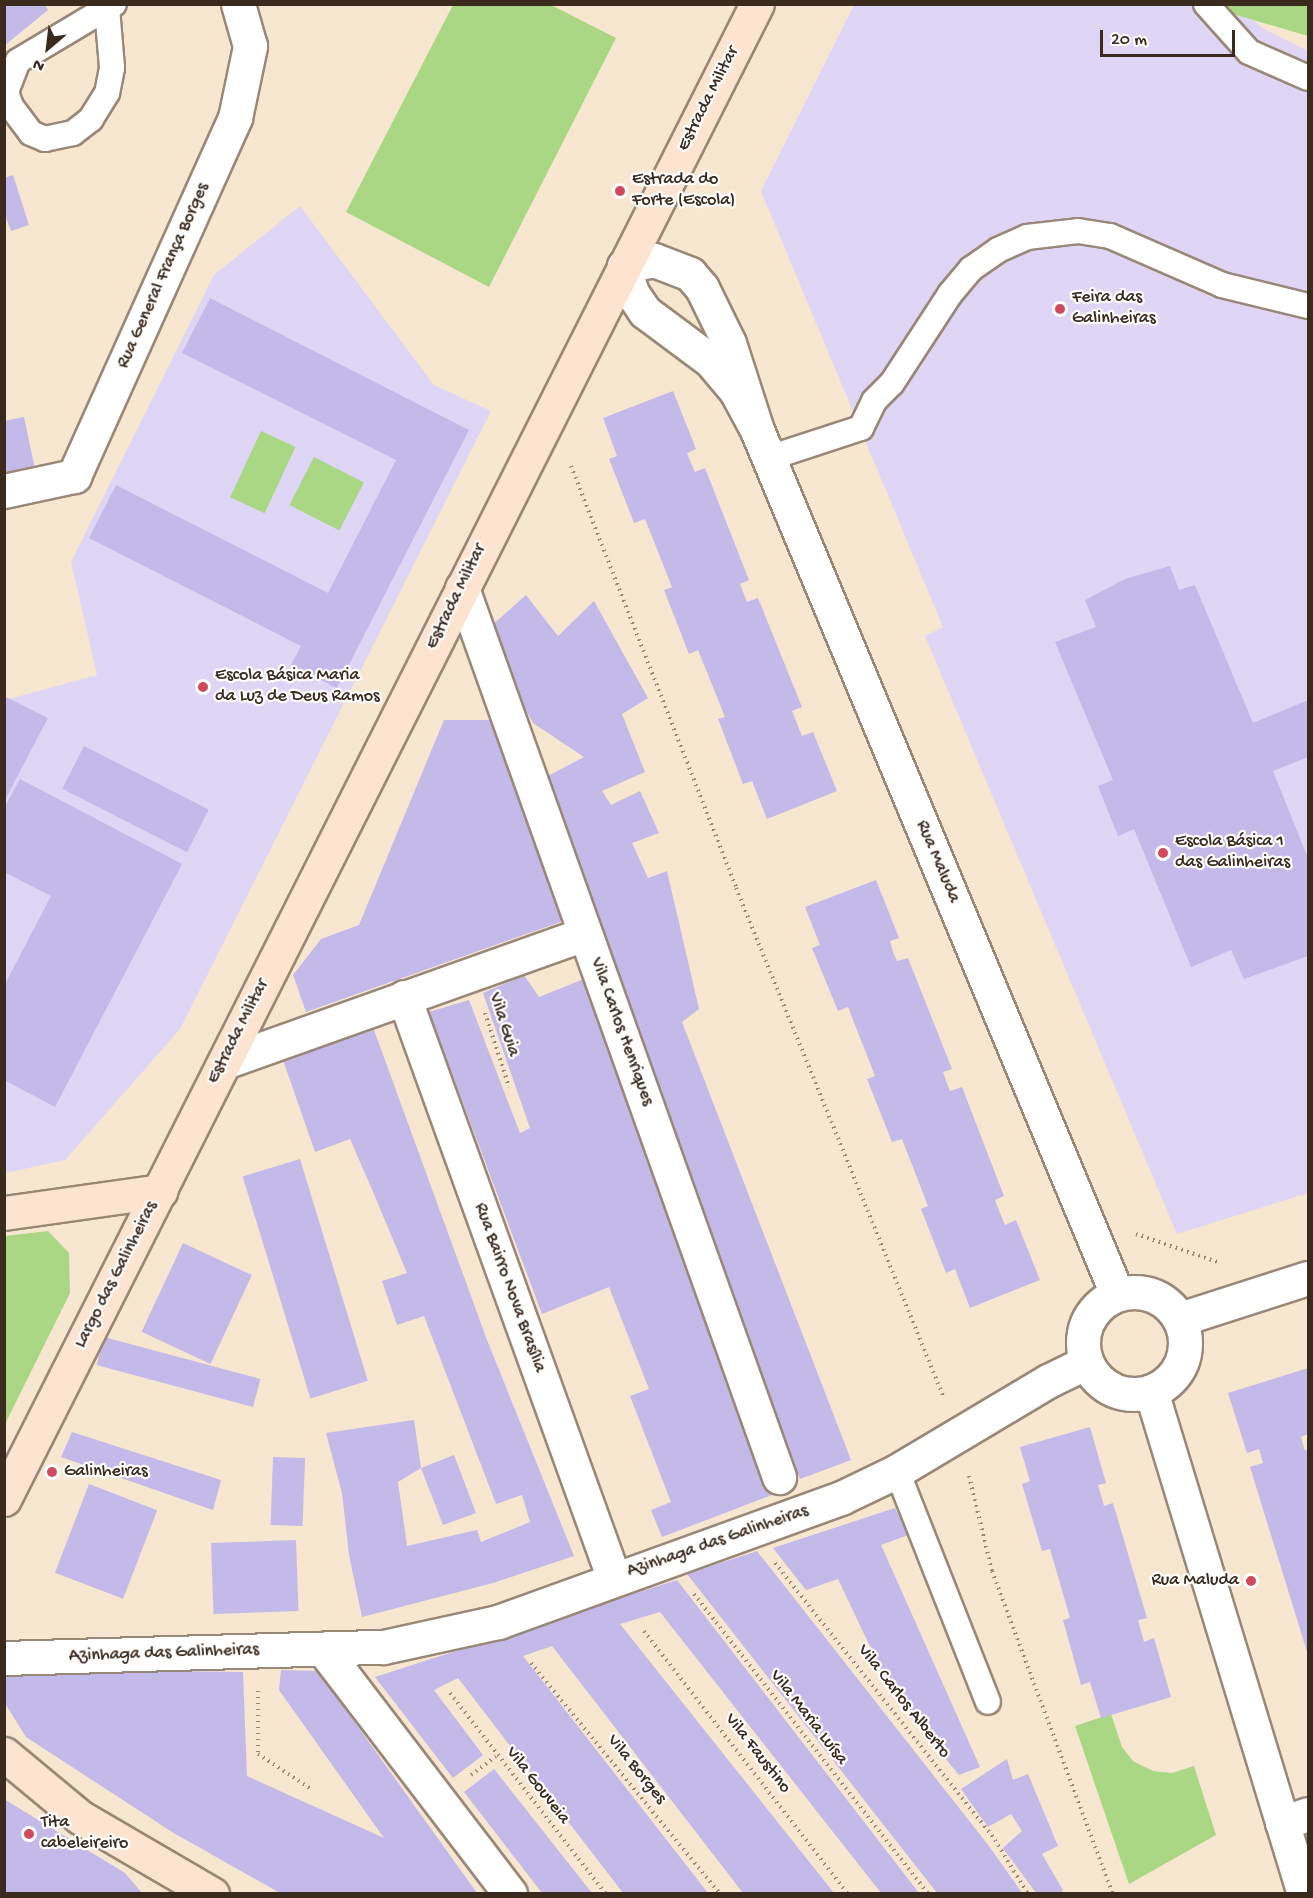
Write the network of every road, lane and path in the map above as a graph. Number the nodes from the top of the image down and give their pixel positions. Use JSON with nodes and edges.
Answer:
{"nodes":[{"id":1,"x":238,"y":4,"type":"edge"},
{"id":2,"x":757,"y":4,"type":"edge"},
{"id":3,"x":1206,"y":4,"type":"edge"},
{"id":4,"x":111,"y":6,"type":"edge"},
{"id":5,"x":1308,"y":78,"type":"edge"},
{"id":6,"x":624,"y":266,"type":"junction"},
{"id":7,"x":1308,"y":306,"type":"edge"},
{"id":8,"x":550,"y":412,"type":"junction"},
{"id":9,"x":763,"y":444,"type":"junction"},
{"id":10,"x":4,"y":491,"type":"edge"},
{"id":11,"x":462,"y":588,"type":"junction"},
{"id":12,"x":585,"y":934,"type":"junction"},
{"id":13,"x":471,"y":972,"type":"junction"},
{"id":14,"x":404,"y":997,"type":"junction"},
{"id":15,"x":225,"y":1062,"type":"junction"},
{"id":16,"x":509,"y":1087,"type":"dead end"},
{"id":17,"x":160,"y":1191,"type":"junction"},
{"id":18,"x":4,"y":1214,"type":"edge"},
{"id":19,"x":1131,"y":1232,"type":"dead end"},
{"id":20,"x":1233,"y":1267,"type":"dead end"},
{"id":21,"x":1308,"y":1278,"type":"edge"},
{"id":22,"x":1117,"y":1294,"type":"junction"},
{"id":23,"x":1180,"y":1319,"type":"junction"},
{"id":24,"x":1087,"y":1362,"type":"junction"},
{"id":25,"x":1150,"y":1391,"type":"junction"},
{"id":26,"x":960,"y":1434,"type":"junction"},
{"id":27,"x":897,"y":1471,"type":"junction"},
{"id":28,"x":779,"y":1477,"type":"dead end"},
{"id":29,"x":4,"y":1499,"type":"edge"},
{"id":30,"x":750,"y":1532,"type":"junction"},
{"id":31,"x":667,"y":1558,"type":"junction"},
{"id":32,"x":614,"y":1579,"type":"junction"},
{"id":33,"x":644,"y":1631,"type":"dead end"},
{"id":34,"x":323,"y":1649,"type":"junction"},
{"id":35,"x":258,"y":1651,"type":"junction"},
{"id":36,"x":4,"y":1658,"type":"edge"},
{"id":37,"x":531,"y":1663,"type":"dead end"},
{"id":38,"x":450,"y":1693,"type":"dead end"},
{"id":39,"x":988,"y":1701,"type":"dead end"},
{"id":40,"x":4,"y":1754,"type":"edge"},
{"id":41,"x":311,"y":1789,"type":"dead end"},
{"id":42,"x":1295,"y":1818,"type":"edge"},
{"id":43,"x":212,"y":1893,"type":"edge"},
{"id":44,"x":510,"y":1893,"type":"edge"},
{"id":45,"x":606,"y":1893,"type":"edge"},
{"id":46,"x":720,"y":1893,"type":"edge"},
{"id":47,"x":848,"y":1893,"type":"edge"},
{"id":48,"x":928,"y":1893,"type":"edge"},
{"id":49,"x":1028,"y":1893,"type":"edge"},
{"id":50,"x":1113,"y":1893,"type":"edge"},
{"id":51,"x":1304,"y":1893,"type":"edge"}],
"edges":[{"from":1,"to":10,"type":"street","name":"Rua General França Borges"},
{"from":2,"to":6,"type":"street","name":"Estrada Militar"},
{"from":3,"to":5,"type":"lane"},
{"from":4,"to":4,"type":"lane"},
{"from":6,"to":8,"type":"street","name":"Estrada Militar"},
{"from":6,"to":9,"type":"street"},
{"from":6,"to":9,"type":"street"},
{"from":7,"to":9,"type":"lane"},
{"from":8,"to":11,"type":"street","name":"Estrada Militar"},
{"from":8,"to":26,"type":"path"},
{"from":9,"to":22,"type":"street","name":"Rua Maluda"},
{"from":11,"to":12,"type":"street","name":"Vila Carlos Henriques"},
{"from":11,"to":15,"type":"street","name":"Estrada Militar"},
{"from":12,"to":13,"type":"street"},
{"from":12,"to":28,"type":"street","name":"Vila Carlos Henriques"},
{"from":13,"to":14,"type":"street"},
{"from":13,"to":16,"type":"path","name":"Vila Guia"},
{"from":14,"to":15,"type":"street"},
{"from":14,"to":32,"type":"street","name":"Rua Bairro Nova Brasília"},
{"from":15,"to":17,"type":"street","name":"Estrada Militar"},
{"from":17,"to":18,"type":"street","name":"Largo das Galinheiras"},
{"from":17,"to":29,"type":"street","name":"Largo das Galinheiras"},
{"from":19,"to":20,"type":"path"},
{"from":21,"to":23,"type":"street"},
{"from":22,"to":23,"type":"street"},
{"from":22,"to":24,"type":"street"},
{"from":23,"to":25,"type":"street"},
{"from":24,"to":25,"type":"street"},
{"from":24,"to":26,"type":"street","name":"Azinhaga das Galinheiras"},
{"from":25,"to":42,"type":"street"},
{"from":26,"to":27,"type":"street","name":"Azinhaga das Galinheiras"},
{"from":26,"to":50,"type":"path"},
{"from":27,"to":30,"type":"street","name":"Azinhaga das Galinheiras"},
{"from":27,"to":39,"type":"lane"},
{"from":30,"to":31,"type":"street","name":"Azinhaga das Galinheiras"},
{"from":30,"to":49,"type":"path","name":"Vila Carlos Alberto"},
{"from":31,"to":32,"type":"street","name":"Azinhaga das Galinheiras"},
{"from":31,"to":48,"type":"path","name":"Vila Maria Luísa"},
{"from":32,"to":34,"type":"street","name":"Azinhaga das Galinheiras"},
{"from":33,"to":47,"type":"path","name":"Vila Faustino"},
{"from":34,"to":35,"type":"street","name":"Azinhaga das Galinheiras"},
{"from":34,"to":44,"type":"street"},
{"from":35,"to":36,"type":"street","name":"Azinhaga das Galinheiras"},
{"from":35,"to":41,"type":"path"},
{"from":37,"to":46,"type":"path","name":"Vila Borges"},
{"from":38,"to":45,"type":"path","name":"Vila Gouveia"},
{"from":40,"to":43,"type":"street"},
{"from":42,"to":51,"type":"street"}]}
